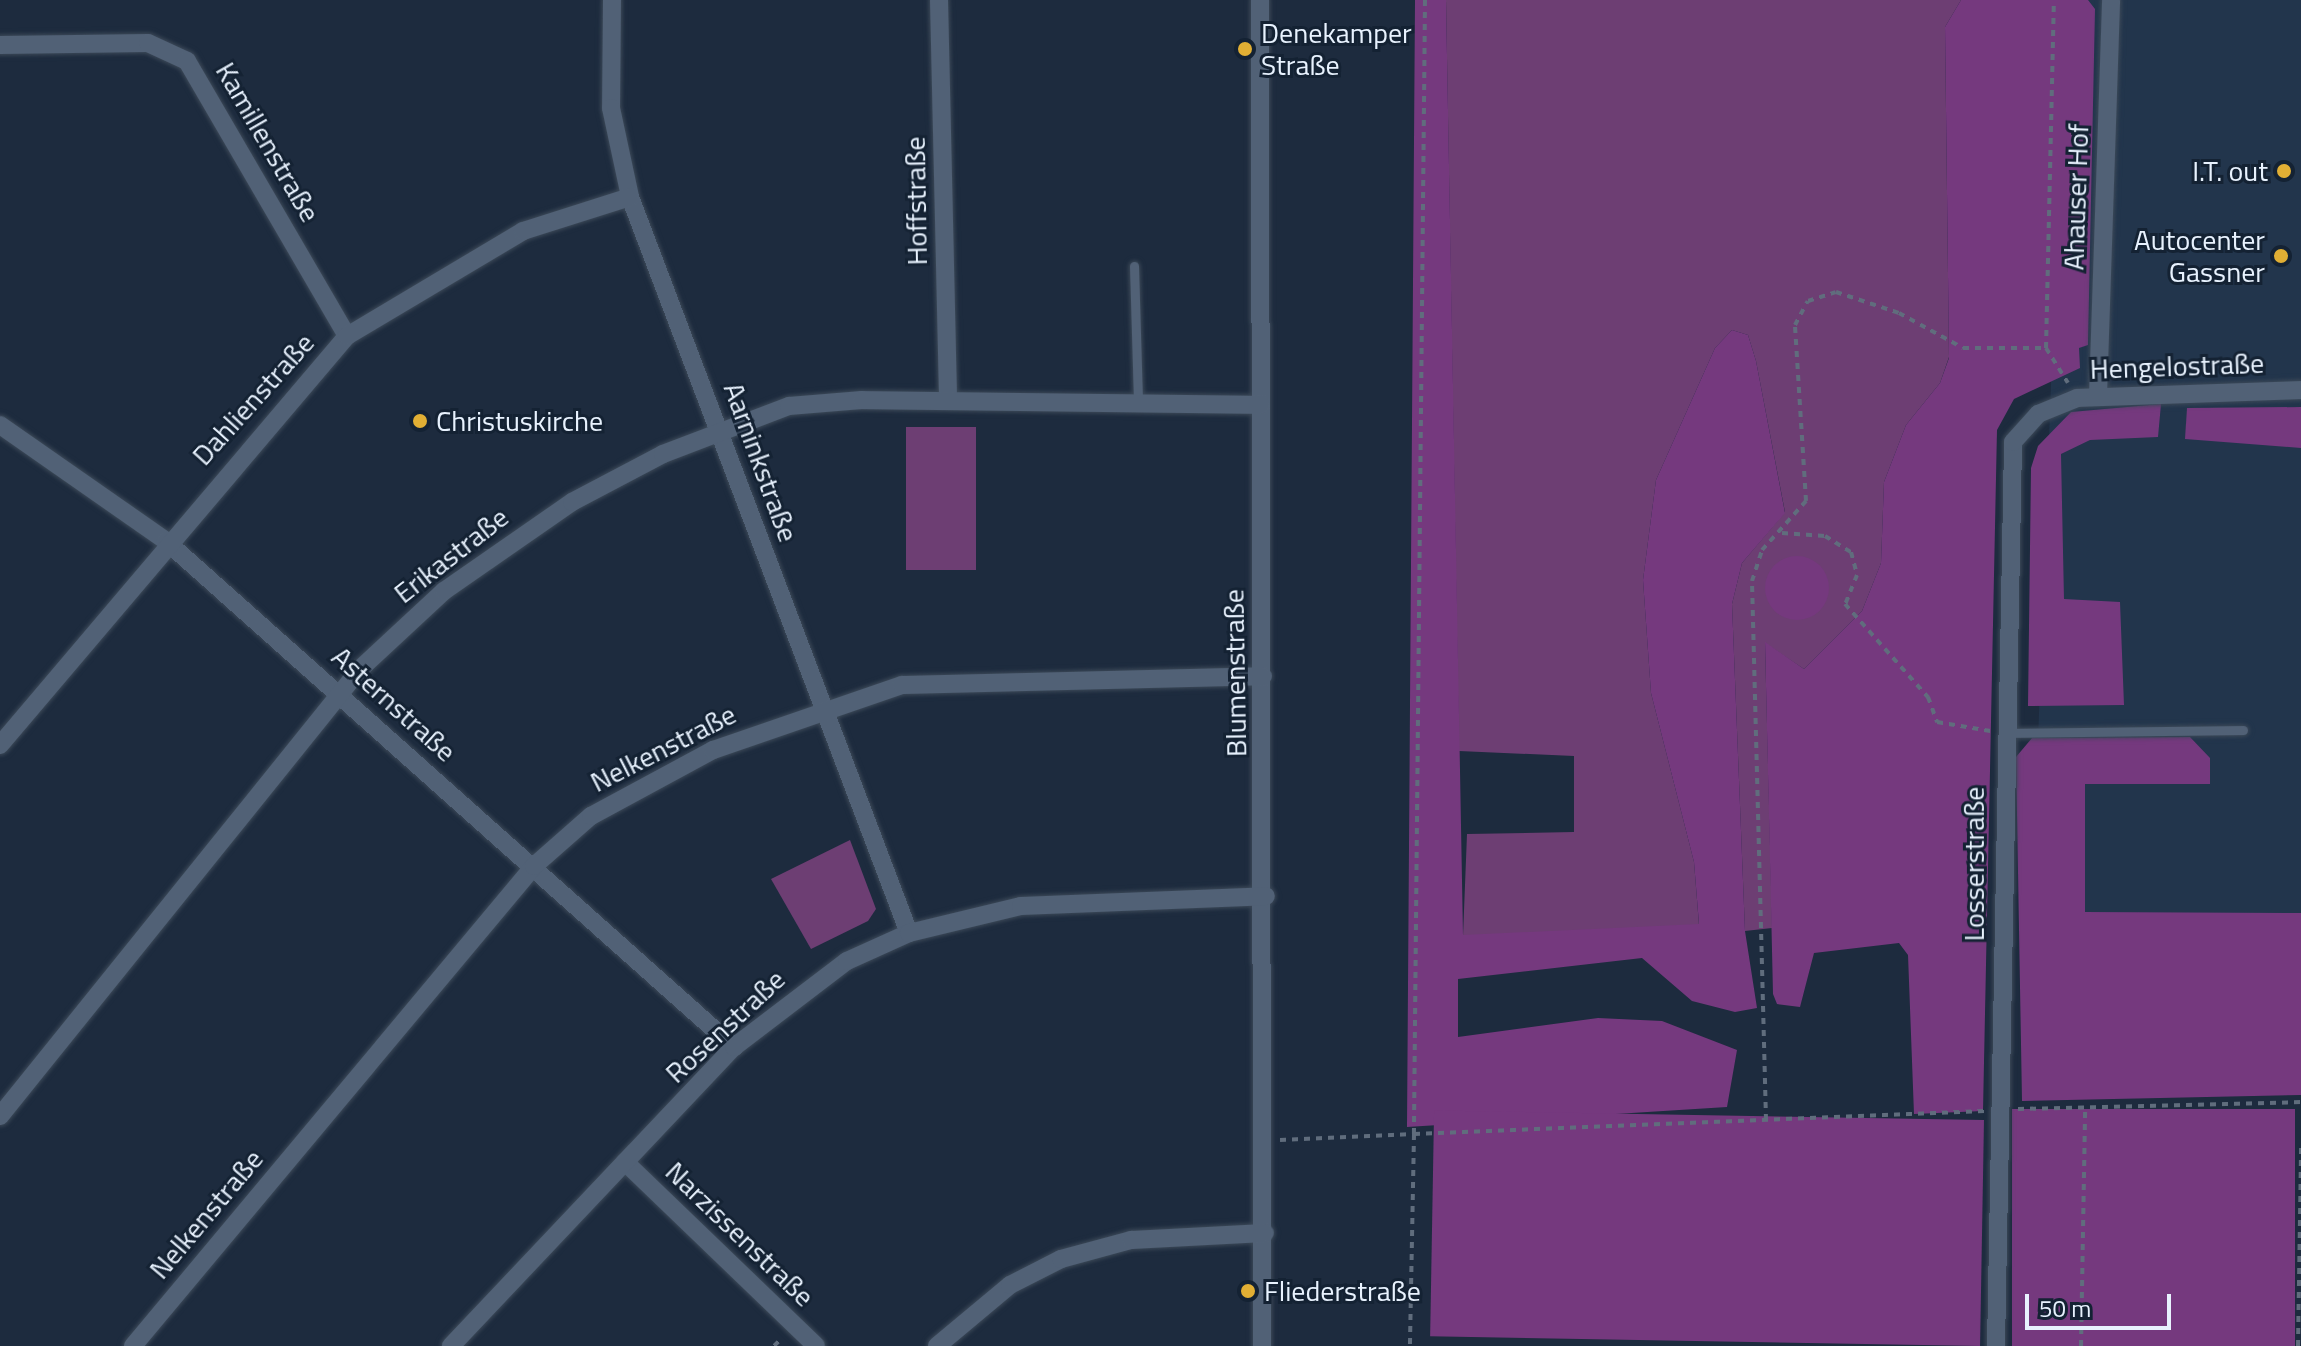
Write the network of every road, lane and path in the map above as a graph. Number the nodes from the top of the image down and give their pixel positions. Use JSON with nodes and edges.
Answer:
{"nodes":[{"id":1,"x":612,"y":0,"type":"edge"},
{"id":2,"x":939,"y":0,"type":"edge"},
{"id":3,"x":1260,"y":0,"type":"edge"},
{"id":4,"x":1425,"y":0,"type":"edge"},
{"id":5,"x":2054,"y":0,"type":"edge"},
{"id":6,"x":2111,"y":0,"type":"edge"},
{"id":7,"x":0,"y":45,"type":"edge"},
{"id":8,"x":630,"y":197,"type":"junction"},
{"id":9,"x":1134,"y":266,"type":"dead end"},
{"id":10,"x":347,"y":336,"type":"junction"},
{"id":11,"x":2046,"y":348,"type":"junction"},
{"id":12,"x":2301,"y":390,"type":"edge"},
{"id":13,"x":2098,"y":395,"type":"junction"},
{"id":14,"x":2077,"y":398,"type":"junction"},
{"id":15,"x":948,"y":400,"type":"junction"},
{"id":16,"x":1138,"y":403,"type":"junction"},
{"id":17,"x":1261,"y":405,"type":"junction"},
{"id":18,"x":2057,"y":405,"type":"joint"},
{"id":19,"x":0,"y":425,"type":"edge"},
{"id":20,"x":721,"y":430,"type":"junction"},
{"id":21,"x":1782,"y":533,"type":"junction"},
{"id":22,"x":166,"y":541,"type":"junction"},
{"id":23,"x":1263,"y":676,"type":"junction"},
{"id":24,"x":339,"y":692,"type":"junction"},
{"id":25,"x":821,"y":708,"type":"junction"},
{"id":26,"x":2243,"y":730,"type":"dead end"},
{"id":27,"x":2003,"y":733,"type":"junction"},
{"id":28,"x":0,"y":745,"type":"edge"},
{"id":29,"x":534,"y":866,"type":"junction"},
{"id":30,"x":1266,"y":896,"type":"junction"},
{"id":31,"x":909,"y":933,"type":"junction"},
{"id":32,"x":734,"y":1047,"type":"junction"},
{"id":33,"x":2301,"y":1102,"type":"edge"},
{"id":34,"x":2085,"y":1108,"type":"junction"},
{"id":35,"x":2000,"y":1110,"type":"junction"},
{"id":36,"x":0,"y":1116,"type":"edge"},
{"id":37,"x":1766,"y":1120,"type":"junction"},
{"id":38,"x":1414,"y":1134,"type":"junction"},
{"id":39,"x":1265,"y":1141,"type":"junction"},
{"id":40,"x":2301,"y":1146,"type":"edge"},
{"id":41,"x":625,"y":1162,"type":"junction"},
{"id":42,"x":1265,"y":1233,"type":"junction"},
{"id":43,"x":133,"y":1346,"type":"edge"},
{"id":44,"x":451,"y":1346,"type":"edge"},
{"id":45,"x":816,"y":1346,"type":"edge"},
{"id":46,"x":937,"y":1346,"type":"edge"},
{"id":47,"x":1262,"y":1346,"type":"edge"},
{"id":48,"x":1410,"y":1346,"type":"edge"},
{"id":49,"x":1996,"y":1346,"type":"edge"},
{"id":50,"x":2081,"y":1346,"type":"edge"},
{"id":51,"x":2298,"y":1346,"type":"edge"}],
"edges":[{"from":1,"to":8,"type":"street","name":"Aarninkstraße"},
{"from":2,"to":15,"type":"street","name":"Hoffstraße"},
{"from":3,"to":17,"type":"street","name":"Blumenstraße"},
{"from":4,"to":38,"type":"path"},
{"from":5,"to":11,"type":"path"},
{"from":6,"to":13,"type":"street","name":"Ahauser Hof"},
{"from":7,"to":10,"type":"street","name":"Kamillenstraße"},
{"from":8,"to":10,"type":"street","name":"Dahlienstraße"},
{"from":8,"to":20,"type":"street","name":"Aarninkstraße"},
{"from":9,"to":16,"type":"lane"},
{"from":10,"to":22,"type":"street","name":"Dahlienstraße"},
{"from":11,"to":14,"type":"path"},
{"from":11,"to":21,"type":"path"},
{"from":12,"to":13,"type":"street","name":"Hengelostraße"},
{"from":13,"to":14,"type":"street","name":"Hengelostraße"},
{"from":14,"to":18,"type":"street","name":"Hengelostraße"},
{"from":15,"to":16,"type":"street","name":"Erikastraße"},
{"from":15,"to":20,"type":"street","name":"Erikastraße"},
{"from":16,"to":17,"type":"street","name":"Erikastraße"},
{"from":17,"to":23,"type":"street","name":"Blumenstraße"},
{"from":18,"to":27,"type":"street","name":"Losserstraße"},
{"from":19,"to":22,"type":"street","name":"Asternstraße"},
{"from":20,"to":24,"type":"street","name":"Erikastraße"},
{"from":20,"to":25,"type":"street","name":"Aarninkstraße"},
{"from":21,"to":27,"type":"path"},
{"from":21,"to":37,"type":"path"},
{"from":22,"to":24,"type":"street","name":"Asternstraße"},
{"from":22,"to":28,"type":"street","name":"Dahlienstraße"},
{"from":23,"to":25,"type":"street","name":"Nelkenstraße"},
{"from":23,"to":30,"type":"street","name":"Blumenstraße"},
{"from":24,"to":29,"type":"street","name":"Asternstraße"},
{"from":24,"to":36,"type":"street","name":"Erikastraße"},
{"from":25,"to":29,"type":"street","name":"Nelkenstraße"},
{"from":25,"to":31,"type":"street","name":"Aarninkstraße"},
{"from":26,"to":27,"type":"lane"},
{"from":27,"to":35,"type":"street","name":"Losserstraße"},
{"from":29,"to":32,"type":"street","name":"Asternstraße"},
{"from":29,"to":43,"type":"street","name":"Nelkenstraße"},
{"from":30,"to":31,"type":"street","name":"Rosenstraße"},
{"from":30,"to":39,"type":"street","name":"Blumenstraße"},
{"from":31,"to":32,"type":"street","name":"Rosenstraße"},
{"from":32,"to":41,"type":"street","name":"Rosenstraße"},
{"from":33,"to":34,"type":"path"},
{"from":34,"to":35,"type":"path"},
{"from":34,"to":50,"type":"path"},
{"from":35,"to":37,"type":"path"},
{"from":35,"to":49,"type":"street","name":"Losserstraße"},
{"from":37,"to":38,"type":"path"},
{"from":38,"to":39,"type":"path"},
{"from":38,"to":48,"type":"path"},
{"from":39,"to":42,"type":"street","name":"Blumenstraße"},
{"from":40,"to":51,"type":"path"},
{"from":41,"to":44,"type":"street","name":"Rosenstraße"},
{"from":41,"to":45,"type":"street","name":"Narzissenstraße"},
{"from":42,"to":46,"type":"street"},
{"from":42,"to":47,"type":"street","name":"Blumenstraße"}]}
